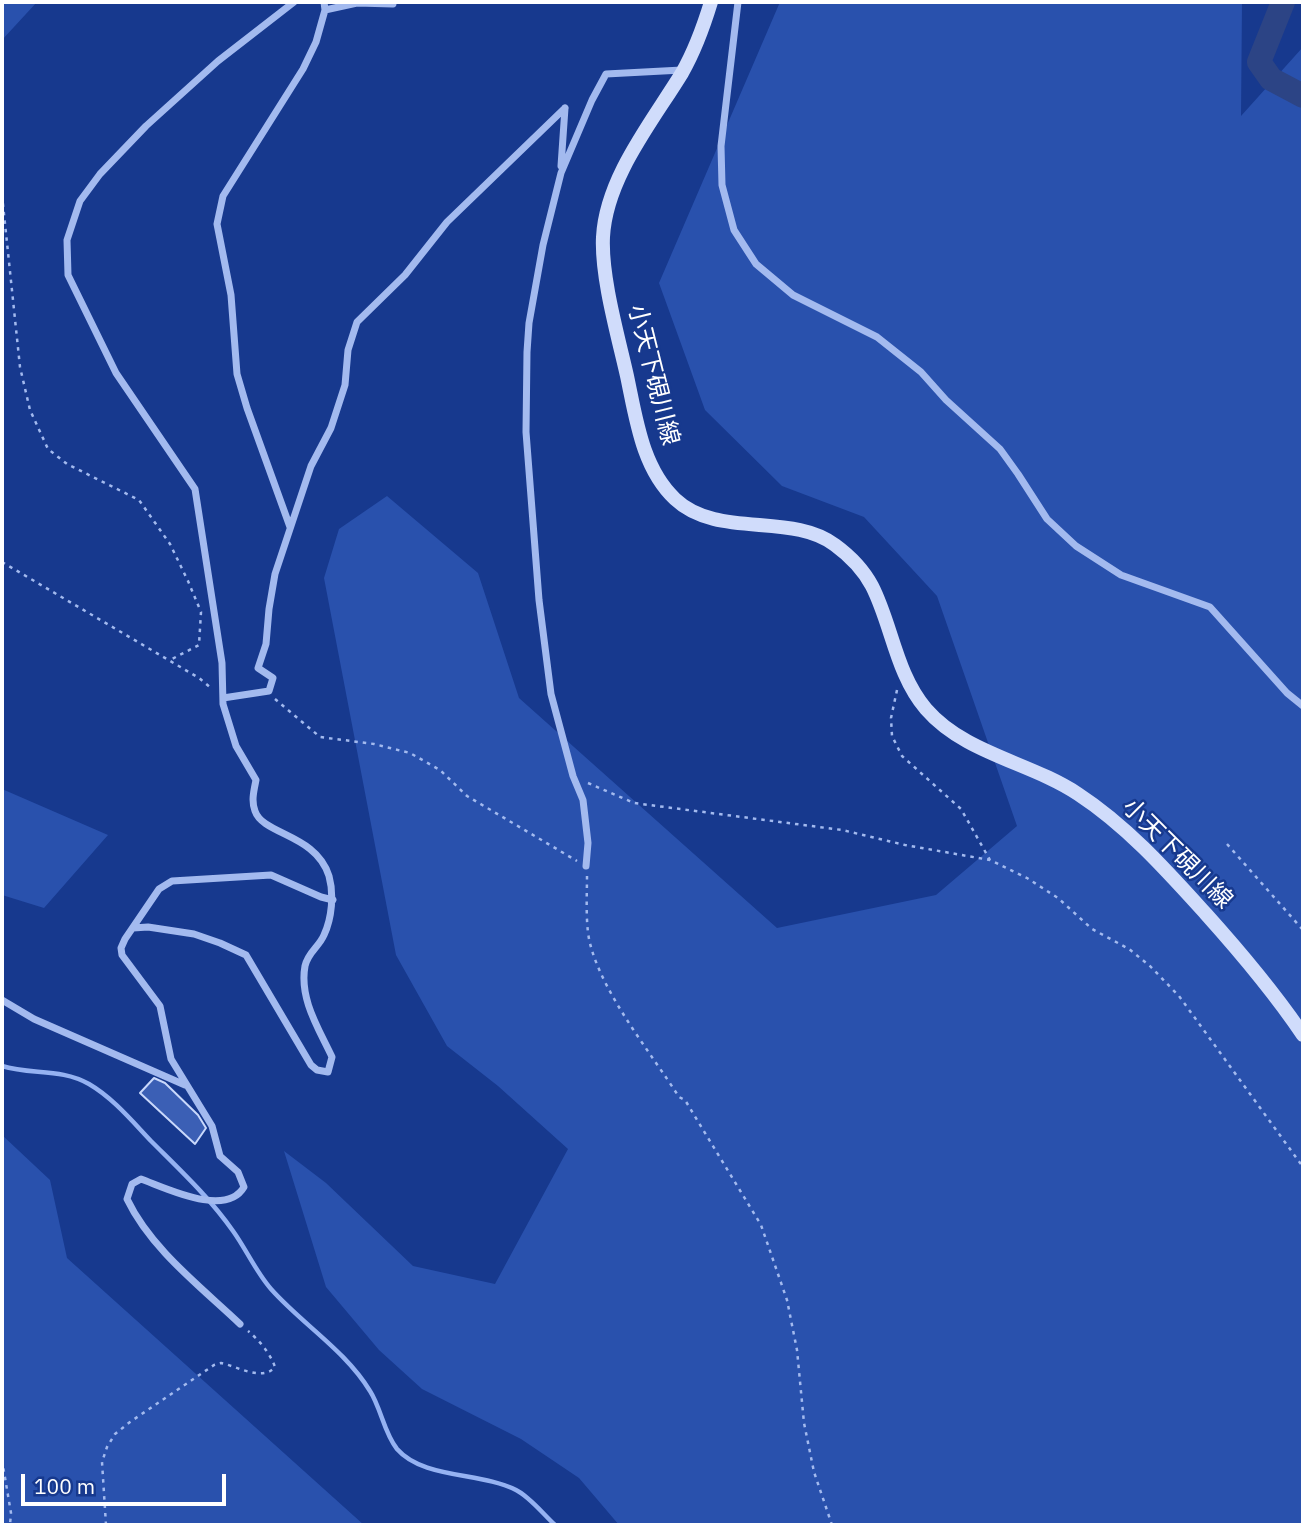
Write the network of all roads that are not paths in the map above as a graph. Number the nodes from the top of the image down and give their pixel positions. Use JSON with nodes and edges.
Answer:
{"nodes":[{"id":1,"x":294,"y":2,"type":"edge"},
{"id":2,"x":393,"y":2,"type":"edge"},
{"id":3,"x":711,"y":2,"type":"edge"},
{"id":4,"x":738,"y":2,"type":"edge"},
{"id":5,"x":325,"y":6,"type":"edge"},
{"id":6,"x":684,"y":70,"type":"junction"},
{"id":7,"x":561,"y":173,"type":"junction"},
{"id":8,"x":290,"y":528,"type":"junction"},
{"id":9,"x":223,"y":698,"type":"junction"},
{"id":10,"x":1303,"y":706,"type":"edge"},
{"id":11,"x":586,"y":866,"type":"road end"},
{"id":12,"x":332,"y":900,"type":"junction"},
{"id":13,"x":134,"y":928,"type":"junction"},
{"id":14,"x":2,"y":1000,"type":"edge"},
{"id":15,"x":1303,"y":1035,"type":"edge"},
{"id":16,"x":186,"y":1085,"type":"junction"},
{"id":17,"x":240,"y":1324,"type":"road end"}],
"edges":[{"from":1,"to":9,"type":"street"},
{"from":2,"to":5,"type":"street"},
{"from":3,"to":6,"type":"main road","name":"小天下硯川線"},
{"from":4,"to":10,"type":"street"},
{"from":5,"to":8,"type":"street"},
{"from":6,"to":7,"type":"street"},
{"from":6,"to":15,"type":"main road","name":"小天下硯川線"},
{"from":7,"to":8,"type":"street"},
{"from":7,"to":11,"type":"street"},
{"from":8,"to":9,"type":"street"},
{"from":9,"to":12,"type":"street"},
{"from":12,"to":13,"type":"street"},
{"from":12,"to":13,"type":"street"},
{"from":13,"to":16,"type":"street"},
{"from":14,"to":16,"type":"street"},
{"from":16,"to":17,"type":"street"}]}
